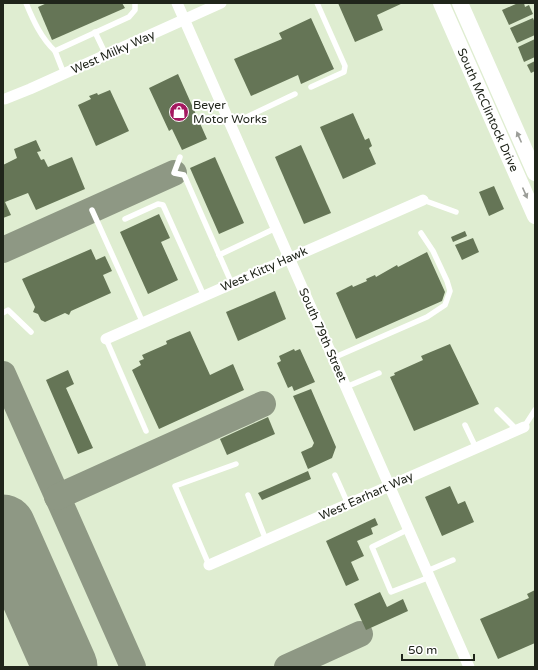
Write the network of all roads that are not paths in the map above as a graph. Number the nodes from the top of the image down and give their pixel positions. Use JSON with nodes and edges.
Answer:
{"nodes":[{"id":1,"x":26,"y":3,"type":"edge"},
{"id":2,"x":136,"y":3,"type":"edge"},
{"id":3,"x":177,"y":3,"type":"edge"},
{"id":4,"x":221,"y":3,"type":"edge"},
{"id":5,"x":317,"y":3,"type":"edge"},
{"id":6,"x":441,"y":3,"type":"edge"},
{"id":7,"x":460,"y":3,"type":"edge"},
{"id":8,"x":184,"y":20,"type":"junction"},
{"id":9,"x":95,"y":32,"type":"junction"},
{"id":10,"x":54,"y":51,"type":"junction"},
{"id":11,"x":106,"y":55,"type":"junction"},
{"id":12,"x":64,"y":74,"type":"junction"},
{"id":13,"x":311,"y":87,"type":"dead end"},
{"id":14,"x":295,"y":94,"type":"dead end"},
{"id":15,"x":6,"y":99,"type":"dead end"},
{"id":16,"x":230,"y":124,"type":"junction"},
{"id":17,"x":180,"y":157,"type":"dead end"},
{"id":18,"x":535,"y":173,"type":"edge"},
{"id":19,"x":423,"y":200,"type":"joint"},
{"id":20,"x":92,"y":210,"type":"dead end"},
{"id":21,"x":456,"y":212,"type":"dead end"},
{"id":22,"x":535,"y":216,"type":"edge"},
{"id":23,"x":125,"y":219,"type":"dead end"},
{"id":24,"x":276,"y":228,"type":"junction"},
{"id":25,"x":421,"y":233,"type":"dead end"},
{"id":26,"x":219,"y":255,"type":"junction"},
{"id":27,"x":289,"y":258,"type":"junction"},
{"id":28,"x":232,"y":284,"type":"junction"},
{"id":29,"x":204,"y":296,"type":"junction"},
{"id":30,"x":3,"y":313,"type":"edge"},
{"id":31,"x":143,"y":323,"type":"junction"},
{"id":32,"x":31,"y":332,"type":"dead end"},
{"id":33,"x":106,"y":339,"type":"joint"},
{"id":34,"x":333,"y":358,"type":"junction"},
{"id":35,"x":379,"y":373,"type":"dead end"},
{"id":36,"x":346,"y":387,"type":"junction"},
{"id":37,"x":498,"y":410,"type":"dead end"},
{"id":38,"x":535,"y":410,"type":"edge"},
{"id":39,"x":465,"y":425,"type":"dead end"},
{"id":40,"x":521,"y":428,"type":"junction"},
{"id":41,"x":146,"y":431,"type":"dead end"},
{"id":42,"x":476,"y":448,"type":"junction"},
{"id":43,"x":236,"y":464,"type":"dead end"},
{"id":44,"x":335,"y":475,"type":"dead end"},
{"id":45,"x":390,"y":486,"type":"junction"},
{"id":46,"x":248,"y":495,"type":"dead end"},
{"id":47,"x":348,"y":504,"type":"junction"},
{"id":48,"x":409,"y":529,"type":"junction"},
{"id":49,"x":266,"y":540,"type":"junction"},
{"id":50,"x":453,"y":560,"type":"dead end"},
{"id":51,"x":209,"y":565,"type":"joint"},
{"id":52,"x":429,"y":574,"type":"junction"},
{"id":53,"x":470,"y":667,"type":"edge"}],
"edges":[{"from":1,"to":10,"type":"lane"},
{"from":2,"to":9,"type":"lane"},
{"from":3,"to":8,"type":"street","name":"South 79th Street"},
{"from":4,"to":8,"type":"street","name":"West Milky Way"},
{"from":5,"to":13,"type":"lane"},
{"from":6,"to":22,"type":"main road","name":"South McClintock Drive","one_way":true},
{"from":18,"to":7,"type":"main road","name":"South McClintock Drive","one_way":true},
{"from":8,"to":11,"type":"street","name":"West Milky Way"},
{"from":8,"to":16,"type":"street","name":"South 79th Street"},
{"from":9,"to":10,"type":"lane"},
{"from":9,"to":11,"type":"lane"},
{"from":10,"to":12,"type":"lane"},
{"from":11,"to":12,"type":"street","name":"West Milky Way"},
{"from":12,"to":15,"type":"street","name":"West Milky Way"},
{"from":14,"to":16,"type":"lane"},
{"from":16,"to":24,"type":"street","name":"South 79th Street"},
{"from":17,"to":26,"type":"lane"},
{"from":19,"to":21,"type":"lane"},
{"from":19,"to":27,"type":"street","name":"West Kitty Hawk"},
{"from":20,"to":31,"type":"lane"},
{"from":23,"to":29,"type":"lane"},
{"from":24,"to":26,"type":"lane"},
{"from":24,"to":27,"type":"street","name":"South 79th Street"},
{"from":25,"to":34,"type":"lane"},
{"from":26,"to":28,"type":"lane"},
{"from":27,"to":28,"type":"street","name":"West Kitty Hawk"},
{"from":27,"to":34,"type":"street","name":"South 79th Street"},
{"from":28,"to":29,"type":"street","name":"West Kitty Hawk"},
{"from":29,"to":31,"type":"street","name":"West Kitty Hawk"},
{"from":30,"to":32,"type":"lane"},
{"from":31,"to":33,"type":"street","name":"West Kitty Hawk"},
{"from":33,"to":41,"type":"lane"},
{"from":34,"to":36,"type":"street","name":"South 79th Street"},
{"from":35,"to":36,"type":"lane"},
{"from":36,"to":45,"type":"street","name":"South 79th Street"},
{"from":37,"to":40,"type":"lane"},
{"from":38,"to":40,"type":"lane"},
{"from":39,"to":42,"type":"lane"},
{"from":40,"to":42,"type":"street","name":"West Earhart Way"},
{"from":42,"to":45,"type":"street","name":"West Earhart Way"},
{"from":43,"to":51,"type":"lane"},
{"from":44,"to":47,"type":"lane"},
{"from":45,"to":47,"type":"street","name":"West Earhart Way"},
{"from":45,"to":48,"type":"street","name":"South 79th Street"},
{"from":46,"to":49,"type":"lane"},
{"from":47,"to":49,"type":"street","name":"West Earhart Way"},
{"from":48,"to":52,"type":"street","name":"South 79th Street"},
{"from":48,"to":52,"type":"lane"},
{"from":49,"to":51,"type":"street","name":"West Earhart Way"},
{"from":50,"to":52,"type":"lane"},
{"from":52,"to":53,"type":"street","name":"South 79th Street"}]}
